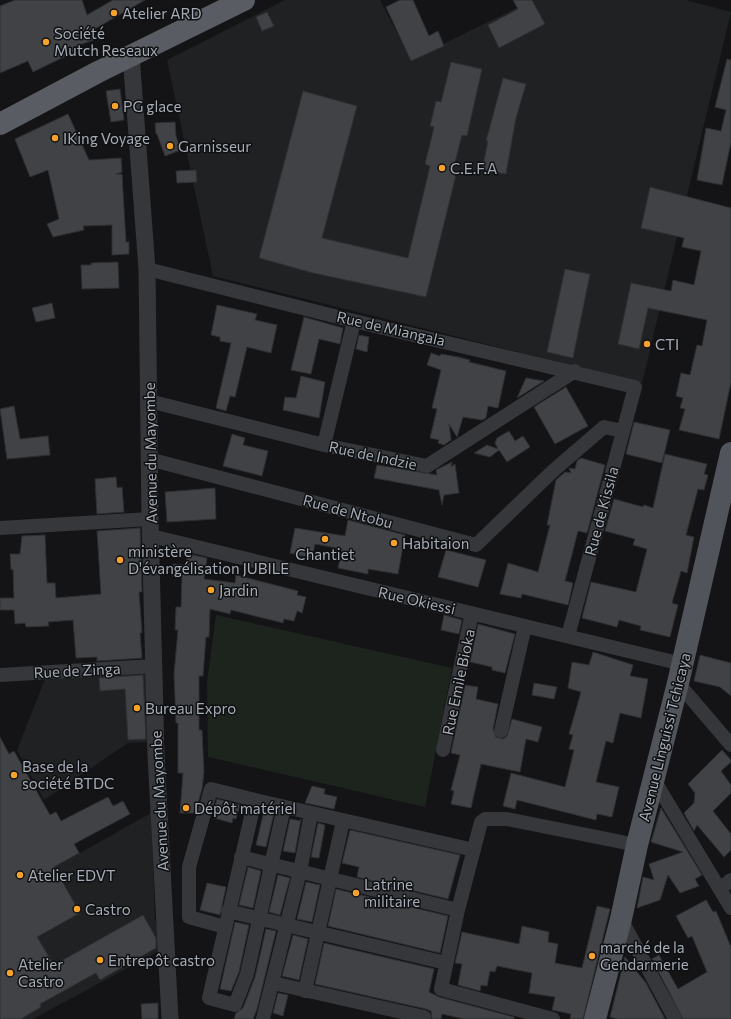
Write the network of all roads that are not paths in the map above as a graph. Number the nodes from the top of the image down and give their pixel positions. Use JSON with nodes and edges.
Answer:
{"nodes":[{"id":1,"x":244,"y":0,"type":"edge"},
{"id":2,"x":131,"y":55,"type":"junction"},
{"id":3,"x":0,"y":124,"type":"edge"},
{"id":4,"x":146,"y":269,"type":"junction"},
{"id":5,"x":354,"y":321,"type":"junction"},
{"id":6,"x":575,"y":371,"type":"junction"},
{"id":7,"x":635,"y":386,"type":"joint"},
{"id":8,"x":149,"y":401,"type":"junction"},
{"id":9,"x":622,"y":432,"type":"junction"},
{"id":10,"x":324,"y":445,"type":"junction"},
{"id":11,"x":731,"y":453,"type":"edge"},
{"id":12,"x":150,"y":459,"type":"junction"},
{"id":13,"x":150,"y":519,"type":"junction"},
{"id":14,"x":0,"y":528,"type":"edge"},
{"id":15,"x":151,"y":536,"type":"junction"},
{"id":16,"x":472,"y":613,"type":"junction"},
{"id":17,"x":525,"y":626,"type":"junction"},
{"id":18,"x":568,"y":636,"type":"junction"},
{"id":19,"x":154,"y":666,"type":"junction"},
{"id":20,"x":680,"y":673,"type":"junction"},
{"id":21,"x":0,"y":674,"type":"edge"},
{"id":22,"x":501,"y":731,"type":"dead end"},
{"id":23,"x":731,"y":745,"type":"edge"},
{"id":24,"x":443,"y":750,"type":"dead end"},
{"id":25,"x":654,"y":780,"type":"junction"},
{"id":26,"x":255,"y":800,"type":"junction"},
{"id":27,"x":284,"y":807,"type":"junction"},
{"id":28,"x":311,"y":814,"type":"junction"},
{"id":29,"x":343,"y":820,"type":"junction"},
{"id":30,"x":637,"y":845,"type":"junction"},
{"id":31,"x":474,"y":850,"type":"junction"},
{"id":32,"x":241,"y":857,"type":"junction"},
{"id":33,"x":272,"y":864,"type":"junction"},
{"id":34,"x":300,"y":871,"type":"junction"},
{"id":35,"x":330,"y":878,"type":"junction"},
{"id":36,"x":731,"y":880,"type":"edge"},
{"id":37,"x":720,"y":889,"type":"junction"},
{"id":38,"x":731,"y":908,"type":"edge"},
{"id":39,"x":458,"y":910,"type":"junction"},
{"id":40,"x":228,"y":911,"type":"junction"},
{"id":41,"x":259,"y":918,"type":"junction"},
{"id":42,"x":621,"y":919,"type":"junction"},
{"id":43,"x":287,"y":925,"type":"junction"},
{"id":44,"x":224,"y":927,"type":"junction"},
{"id":45,"x":318,"y":933,"type":"junction"},
{"id":46,"x":446,"y":963,"type":"junction"},
{"id":47,"x":273,"y":983,"type":"junction"},
{"id":48,"x":305,"y":991,"type":"junction"},
{"id":49,"x":170,"y":1019,"type":"edge"},
{"id":50,"x":263,"y":1019,"type":"edge"},
{"id":51,"x":423,"y":1019,"type":"edge"},
{"id":52,"x":553,"y":1019,"type":"edge"},
{"id":53,"x":594,"y":1019,"type":"edge"},
{"id":54,"x":675,"y":1019,"type":"edge"}],
"edges":[{"from":1,"to":2,"type":"highway"},
{"from":2,"to":3,"type":"highway"},
{"from":2,"to":4,"type":"street","name":"Avenue du Mayombe"},
{"from":4,"to":5,"type":"street","name":"Rue de Miangala"},
{"from":4,"to":8,"type":"street","name":"Avenue du Mayombe"},
{"from":5,"to":6,"type":"street","name":"Rue de Miangala"},
{"from":5,"to":10,"type":"street"},
{"from":6,"to":7,"type":"street","name":"Rue de Miangala"},
{"from":6,"to":10,"type":"street","name":"Rue de Indzie"},
{"from":7,"to":9,"type":"street","name":"Rue de Kissila"},
{"from":8,"to":10,"type":"street","name":"Rue de Indzie"},
{"from":8,"to":12,"type":"street","name":"Avenue du Mayombe"},
{"from":9,"to":12,"type":"street","name":"Rue de Ntobu"},
{"from":9,"to":18,"type":"street","name":"Rue de Kissila"},
{"from":11,"to":20,"type":"main road","name":"Avenue Linguissi Tchicaya"},
{"from":12,"to":13,"type":"street","name":"Avenue du Mayombe"},
{"from":13,"to":14,"type":"street"},
{"from":13,"to":15,"type":"street","name":"Avenue du Mayombe"},
{"from":15,"to":16,"type":"street","name":"Rue Okiessi"},
{"from":15,"to":19,"type":"street","name":"Avenue du Mayombe"},
{"from":16,"to":17,"type":"street","name":"Rue Okiessi"},
{"from":16,"to":24,"type":"street","name":"Rue Emile Bioka"},
{"from":17,"to":18,"type":"street","name":"Rue Okiessi"},
{"from":17,"to":22,"type":"street"},
{"from":18,"to":20,"type":"street","name":"Rue Okiessi"},
{"from":19,"to":21,"type":"street","name":"Rue de Zinga"},
{"from":19,"to":49,"type":"street","name":"Avenue du Mayombe"},
{"from":20,"to":23,"type":"street"},
{"from":20,"to":25,"type":"main road","name":"Avenue Linguissi Tchicaya"},
{"from":25,"to":30,"type":"main road","name":"Avenue Linguissi Tchicaya"},
{"from":25,"to":37,"type":"street"},
{"from":26,"to":27,"type":"street"},
{"from":26,"to":32,"type":"street"},
{"from":26,"to":44,"type":"street"},
{"from":27,"to":28,"type":"street"},
{"from":27,"to":33,"type":"street"},
{"from":28,"to":29,"type":"street"},
{"from":28,"to":34,"type":"street"},
{"from":29,"to":31,"type":"street"},
{"from":29,"to":35,"type":"street"},
{"from":30,"to":31,"type":"street"},
{"from":30,"to":42,"type":"main road","name":"Avenue Linguissi Tchicaya"},
{"from":31,"to":39,"type":"street"},
{"from":32,"to":33,"type":"street"},
{"from":32,"to":40,"type":"street"},
{"from":33,"to":34,"type":"street"},
{"from":33,"to":41,"type":"street"},
{"from":34,"to":35,"type":"street"},
{"from":34,"to":43,"type":"street"},
{"from":35,"to":39,"type":"street"},
{"from":35,"to":45,"type":"street"},
{"from":36,"to":37,"type":"street"},
{"from":37,"to":38,"type":"street"},
{"from":39,"to":46,"type":"street"},
{"from":40,"to":41,"type":"street"},
{"from":40,"to":44,"type":"street"},
{"from":41,"to":43,"type":"street"},
{"from":41,"to":44,"type":"street"},
{"from":42,"to":53,"type":"main road","name":"Avenue Linguissi Tchicaya"},
{"from":42,"to":54,"type":"street"},
{"from":43,"to":45,"type":"street"},
{"from":43,"to":47,"type":"street"},
{"from":45,"to":46,"type":"street"},
{"from":45,"to":48,"type":"street"},
{"from":46,"to":52,"type":"street"},
{"from":47,"to":48,"type":"street"},
{"from":47,"to":50,"type":"street"},
{"from":48,"to":51,"type":"street"}]}
